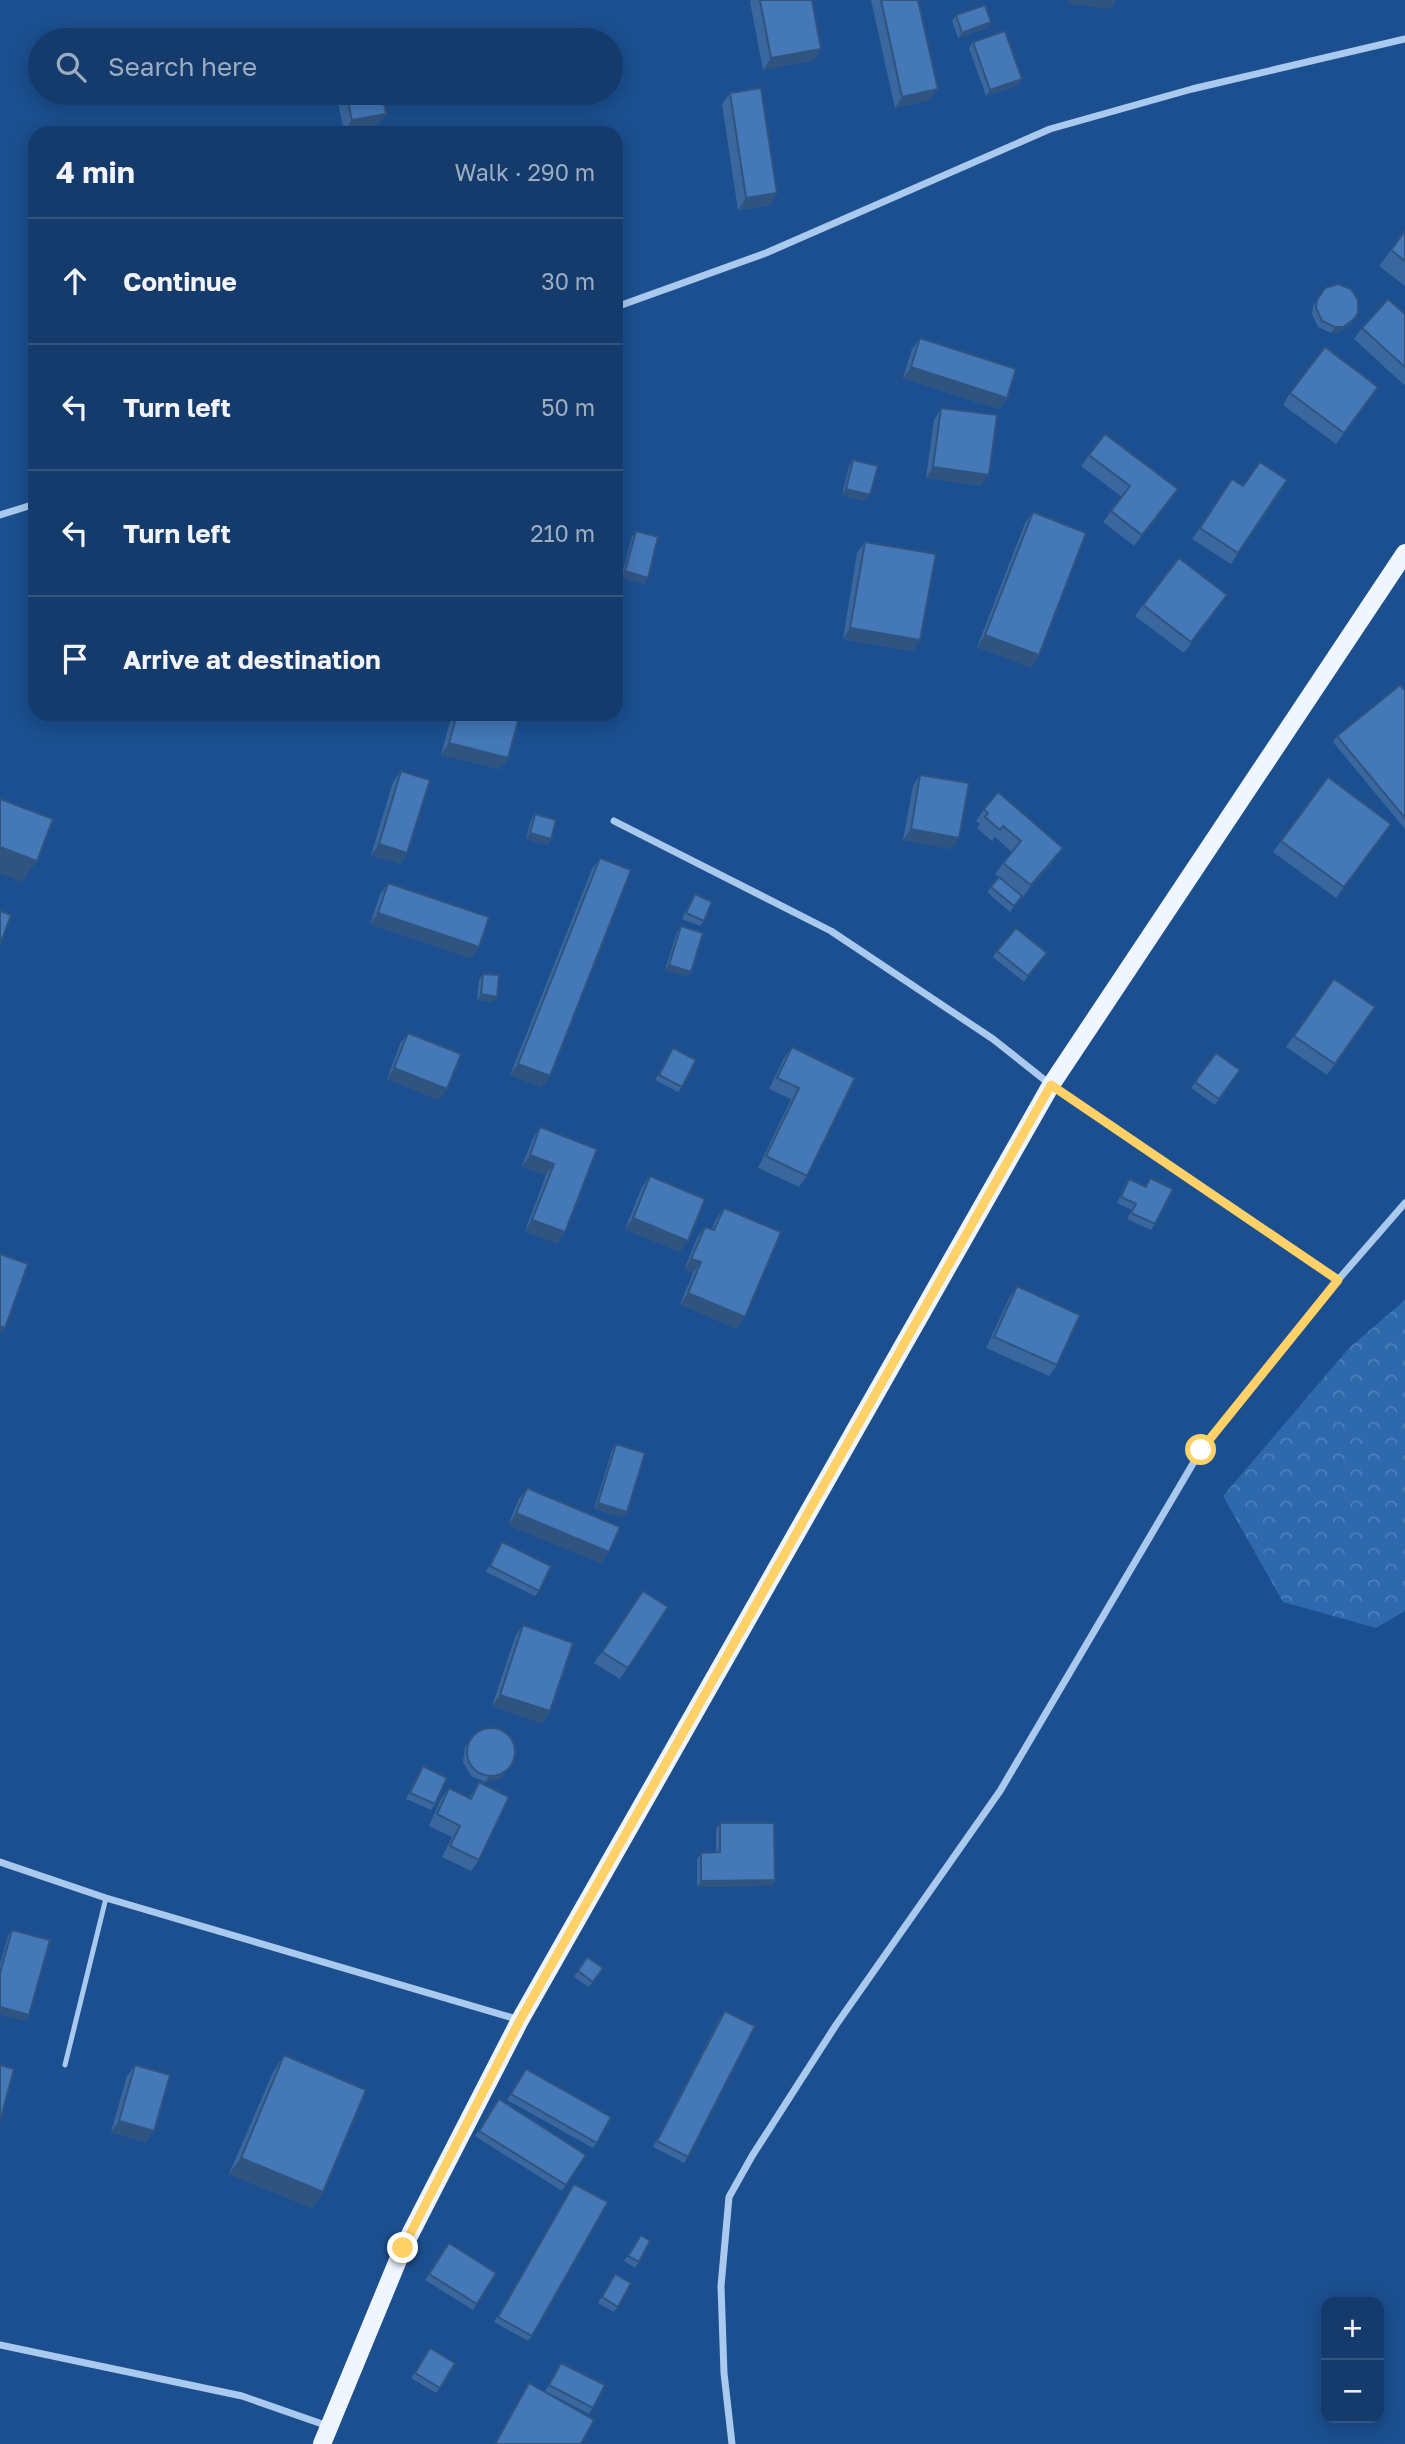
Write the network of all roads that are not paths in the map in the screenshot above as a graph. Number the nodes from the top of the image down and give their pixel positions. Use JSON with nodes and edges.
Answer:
{"nodes":[{"id":1,"x":1405,"y":38,"type":"edge"},
{"id":2,"x":623,"y":304,"type":"edge"},
{"id":3,"x":28,"y":506,"type":"edge"},
{"id":4,"x":0,"y":515,"type":"edge"},
{"id":5,"x":1405,"y":553,"type":"edge"},
{"id":6,"x":614,"y":821,"type":"dead end"},
{"id":7,"x":1051,"y":1085,"type":"junction"},
{"id":8,"x":1405,"y":1203,"type":"edge"},
{"id":9,"x":1338,"y":1280,"type":"junction"},
{"id":10,"x":0,"y":1862,"type":"edge"},
{"id":11,"x":106,"y":1898,"type":"junction"},
{"id":12,"x":520,"y":2020,"type":"junction"},
{"id":13,"x":65,"y":2065,"type":"dead end"},
{"id":14,"x":0,"y":2346,"type":"edge"},
{"id":15,"x":328,"y":2426,"type":"junction"},
{"id":16,"x":322,"y":2444,"type":"edge"},
{"id":17,"x":733,"y":2444,"type":"edge"}],
"edges":[{"from":1,"to":2,"type":"street"},
{"from":3,"to":4,"type":"street"},
{"from":5,"to":7,"type":"main road"},
{"from":6,"to":7,"type":"street"},
{"from":7,"to":9,"type":"street"},
{"from":7,"to":12,"type":"main road"},
{"from":8,"to":9,"type":"street"},
{"from":9,"to":17,"type":"street"},
{"from":10,"to":11,"type":"street"},
{"from":11,"to":12,"type":"street"},
{"from":11,"to":13,"type":"lane"},
{"from":12,"to":15,"type":"main road"},
{"from":14,"to":15,"type":"street"},
{"from":15,"to":16,"type":"main road"}]}
